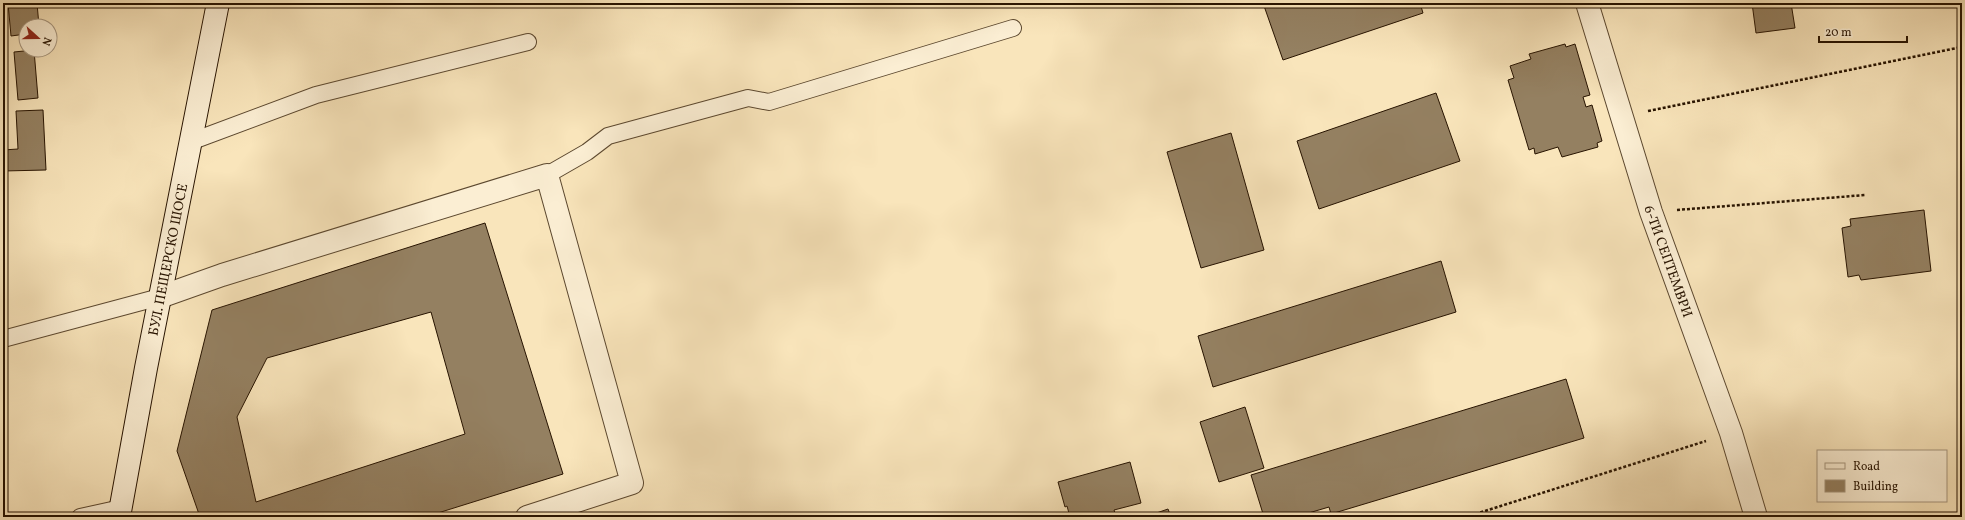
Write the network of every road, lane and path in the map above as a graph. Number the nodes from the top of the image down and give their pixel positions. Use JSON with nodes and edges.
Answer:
{"nodes":[{"id":1,"x":218,"y":3,"type":"edge"},
{"id":2,"x":1587,"y":3,"type":"edge"},
{"id":3,"x":1013,"y":28,"type":"dead end"},
{"id":4,"x":528,"y":42,"type":"dead end"},
{"id":5,"x":1962,"y":47,"type":"edge"},
{"id":6,"x":1622,"y":116,"type":"junction"},
{"id":7,"x":190,"y":142,"type":"junction"},
{"id":8,"x":547,"y":175,"type":"junction"},
{"id":9,"x":1865,"y":195,"type":"dead end"},
{"id":10,"x":1651,"y":212,"type":"junction"},
{"id":11,"x":160,"y":297,"type":"junction"},
{"id":12,"x":3,"y":339,"type":"edge"},
{"id":13,"x":1731,"y":433,"type":"junction"},
{"id":14,"x":120,"y":512,"type":"edge"},
{"id":15,"x":80,"y":517,"type":"edge"},
{"id":16,"x":527,"y":517,"type":"edge"},
{"id":17,"x":1466,"y":517,"type":"edge"},
{"id":18,"x":1756,"y":517,"type":"edge"}],
"edges":[{"from":1,"to":7,"type":"street","name":"БУЛ. ПЕЩЕРСКО ШОСЕ"},
{"from":2,"to":6,"type":"street","name":"6-ТИ СЕПТЕМВРИ"},
{"from":3,"to":8,"type":"lane"},
{"from":4,"to":7,"type":"lane"},
{"from":5,"to":6,"type":"path"},
{"from":6,"to":10,"type":"street","name":"6-ТИ СЕПТЕМВРИ"},
{"from":7,"to":11,"type":"street","name":"БУЛ. ПЕЩЕРСКО ШОСЕ"},
{"from":8,"to":11,"type":"street"},
{"from":8,"to":16,"type":"street"},
{"from":9,"to":10,"type":"path"},
{"from":10,"to":13,"type":"street","name":"6-ТИ СЕПТЕМВРИ"},
{"from":11,"to":12,"type":"lane"},
{"from":11,"to":14,"type":"street","name":"БУЛ. ПЕЩЕРСКО ШОСЕ"},
{"from":13,"to":17,"type":"path"},
{"from":13,"to":18,"type":"street","name":"6-ТИ СЕПТЕМВРИ"},
{"from":14,"to":15,"type":"lane"}]}
